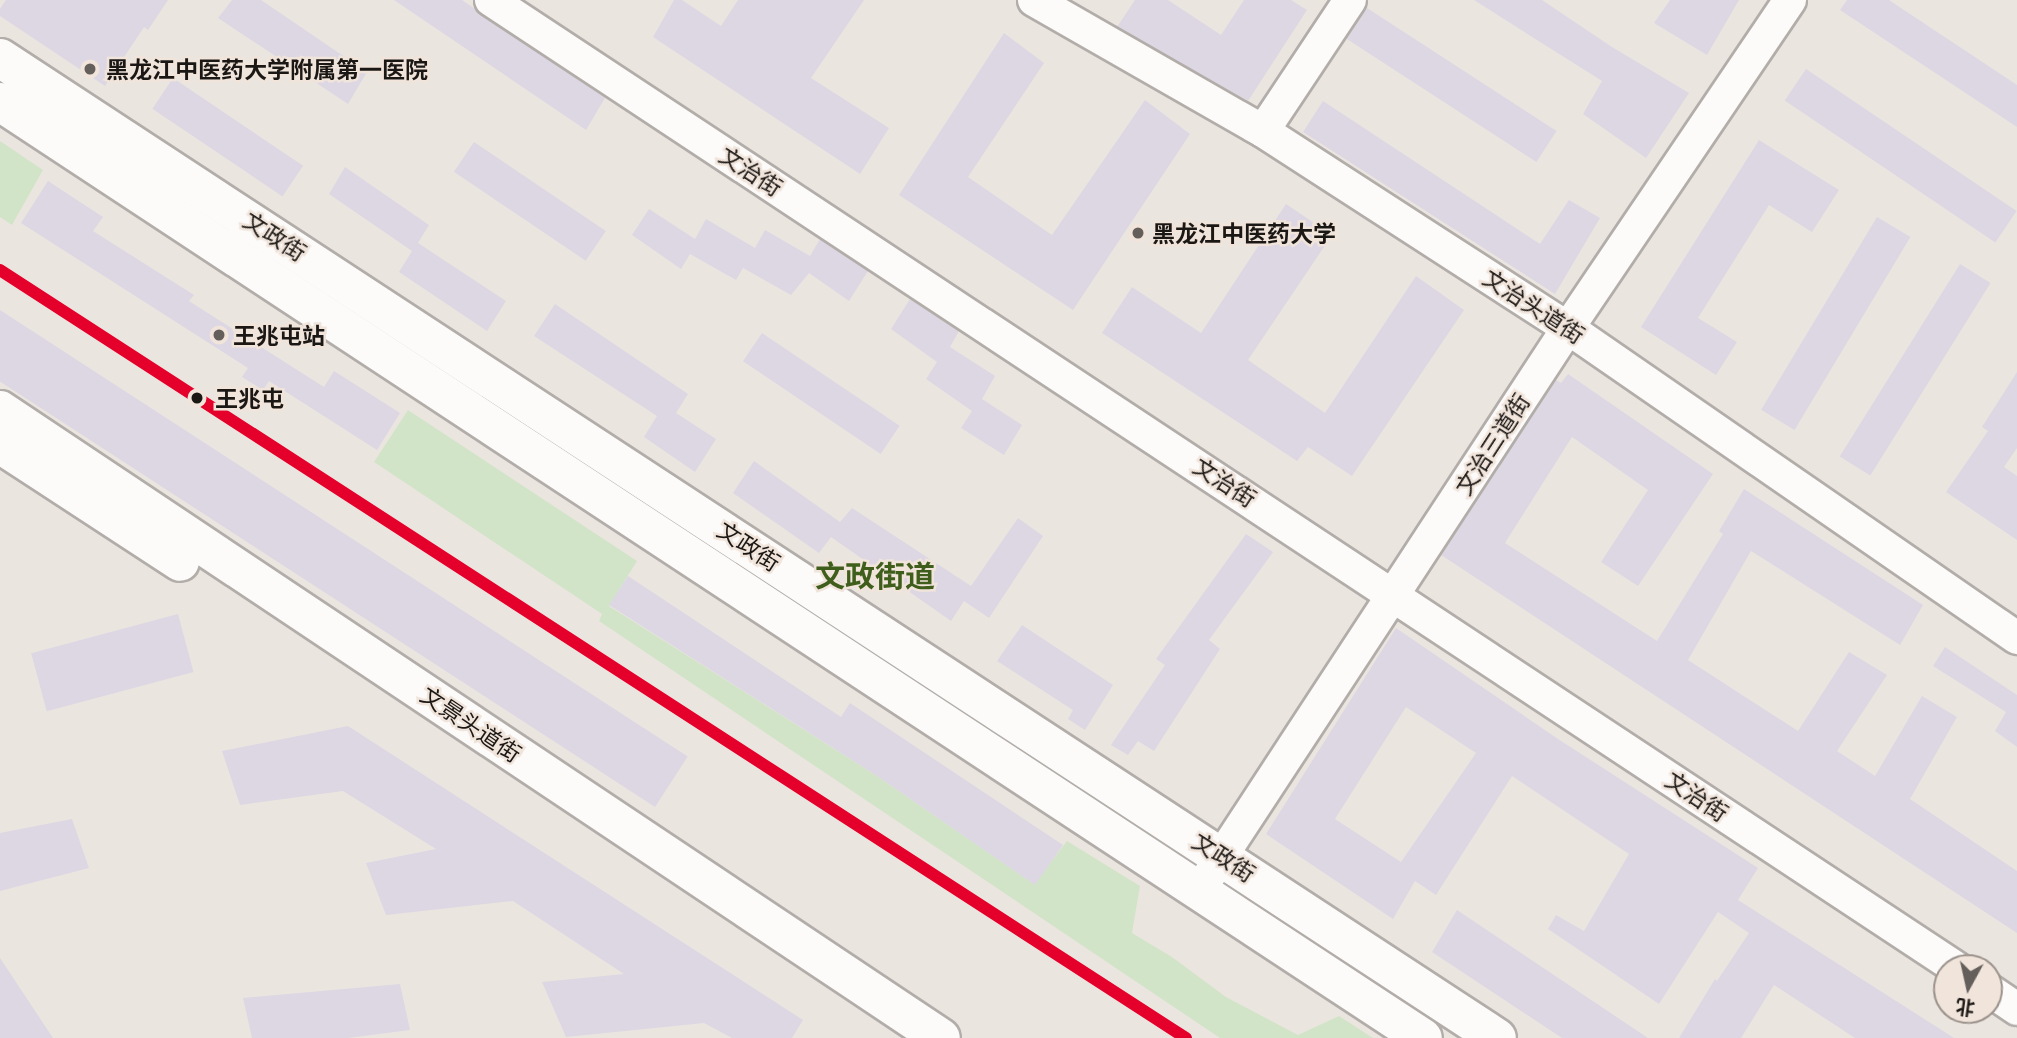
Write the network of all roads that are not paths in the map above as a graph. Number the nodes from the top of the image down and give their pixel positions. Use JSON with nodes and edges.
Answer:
{"nodes":[{"id":1,"x":491,"y":0,"type":"edge"},
{"id":2,"x":1034,"y":0,"type":"edge"},
{"id":3,"x":1350,"y":0,"type":"edge"},
{"id":4,"x":1790,"y":0,"type":"edge"},
{"id":5,"x":0,"y":58,"type":"edge"},
{"id":6,"x":0,"y":102,"type":"edge"},
{"id":7,"x":1263,"y":131,"type":"junction"},
{"id":8,"x":1567,"y":328,"type":"junction"},
{"id":9,"x":0,"y":410,"type":"edge"},
{"id":10,"x":0,"y":444,"type":"edge"},
{"id":11,"x":1395,"y":594,"type":"junction"},
{"id":12,"x":2017,"y":638,"type":"edge"},
{"id":13,"x":1222,"y":855,"type":"junction"},
{"id":14,"x":1199,"y":891,"type":"junction"},
{"id":15,"x":1935,"y":954,"type":"edge"},
{"id":16,"x":905,"y":1038,"type":"edge"},
{"id":17,"x":942,"y":1038,"type":"edge"},
{"id":18,"x":1423,"y":1038,"type":"edge"},
{"id":19,"x":1497,"y":1038,"type":"edge"}],
"edges":[{"from":1,"to":11,"type":"street","name":"文治街"},
{"from":2,"to":7,"type":"street","name":"文治头道街"},
{"from":3,"to":7,"type":"street"},
{"from":4,"to":8,"type":"street","name":"文治三道街"},
{"from":5,"to":13,"type":"main road","name":"文政街"},
{"from":6,"to":14,"type":"main road","name":"文政街"},
{"from":7,"to":8,"type":"street","name":"文治头道街"},
{"from":8,"to":11,"type":"street","name":"文治三道街"},
{"from":8,"to":12,"type":"street","name":"文治头道街"},
{"from":9,"to":17,"type":"main road","name":"文景头道街"},
{"from":10,"to":16,"type":"main road","name":"文景头道街"},
{"from":11,"to":13,"type":"street","name":"文治三道街"},
{"from":11,"to":15,"type":"street","name":"文治街"},
{"from":13,"to":14,"type":"street","name":"文治三道街"},
{"from":13,"to":19,"type":"main road","name":"文政街"},
{"from":14,"to":18,"type":"main road","name":"文政街"}]}
